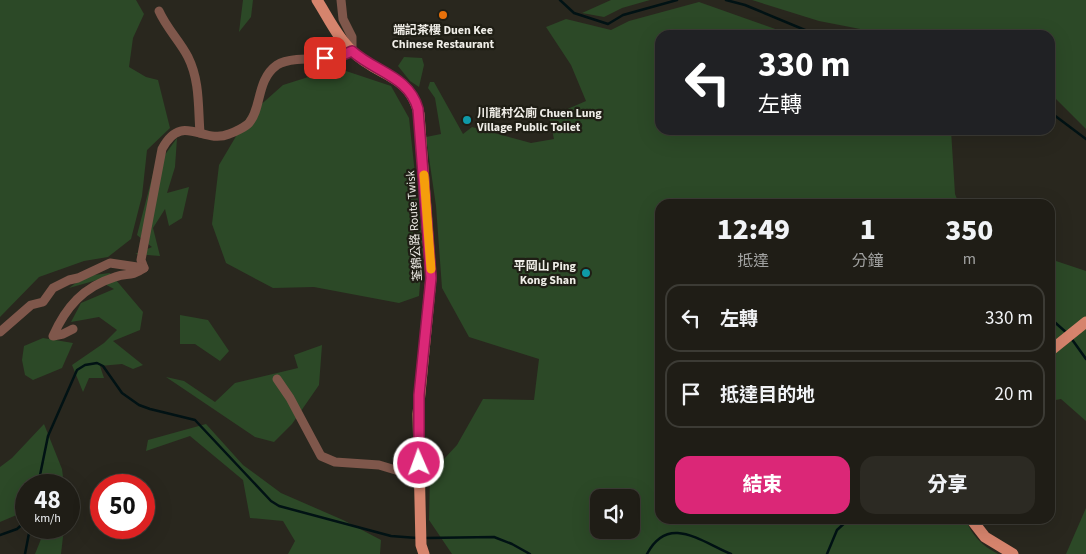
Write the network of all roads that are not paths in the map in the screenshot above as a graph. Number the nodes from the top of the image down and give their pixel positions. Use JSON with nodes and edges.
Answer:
{"nodes":[{"id":1,"x":317,"y":0,"type":"edge"},
{"id":2,"x":341,"y":0,"type":"edge"},
{"id":3,"x":159,"y":11,"type":"dead end"},
{"id":4,"x":352,"y":51,"type":"junction"},
{"id":5,"x":200,"y":133,"type":"junction"},
{"id":6,"x":144,"y":268,"type":"junction"},
{"id":7,"x":1086,"y":322,"type":"edge"},
{"id":8,"x":72,"y":329,"type":"dead end"},
{"id":9,"x":0,"y":332,"type":"edge"},
{"id":10,"x":1055,"y":346,"type":"edge"},
{"id":11,"x":277,"y":379,"type":"dead end"},
{"id":12,"x":419,"y":477,"type":"junction"},
{"id":13,"x":975,"y":524,"type":"edge"},
{"id":14,"x":422,"y":550,"type":"edge"},
{"id":15,"x":1013,"y":554,"type":"edge"}],
"edges":[{"from":1,"to":4,"type":"main road","name":"荃錦公路 Route Twisk"},
{"from":2,"to":4,"type":"street"},
{"from":3,"to":5,"type":"street"},
{"from":4,"to":5,"type":"street"},
{"from":4,"to":12,"type":"main road","name":"荃錦公路 Route Twisk"},
{"from":5,"to":6,"type":"street"},
{"from":6,"to":8,"type":"street"},
{"from":6,"to":9,"type":"street"},
{"from":7,"to":10,"type":"main road"},
{"from":11,"to":12,"type":"street"},
{"from":12,"to":14,"type":"main road","name":"荃錦公路 Route Twisk"},
{"from":13,"to":15,"type":"main road"}]}
